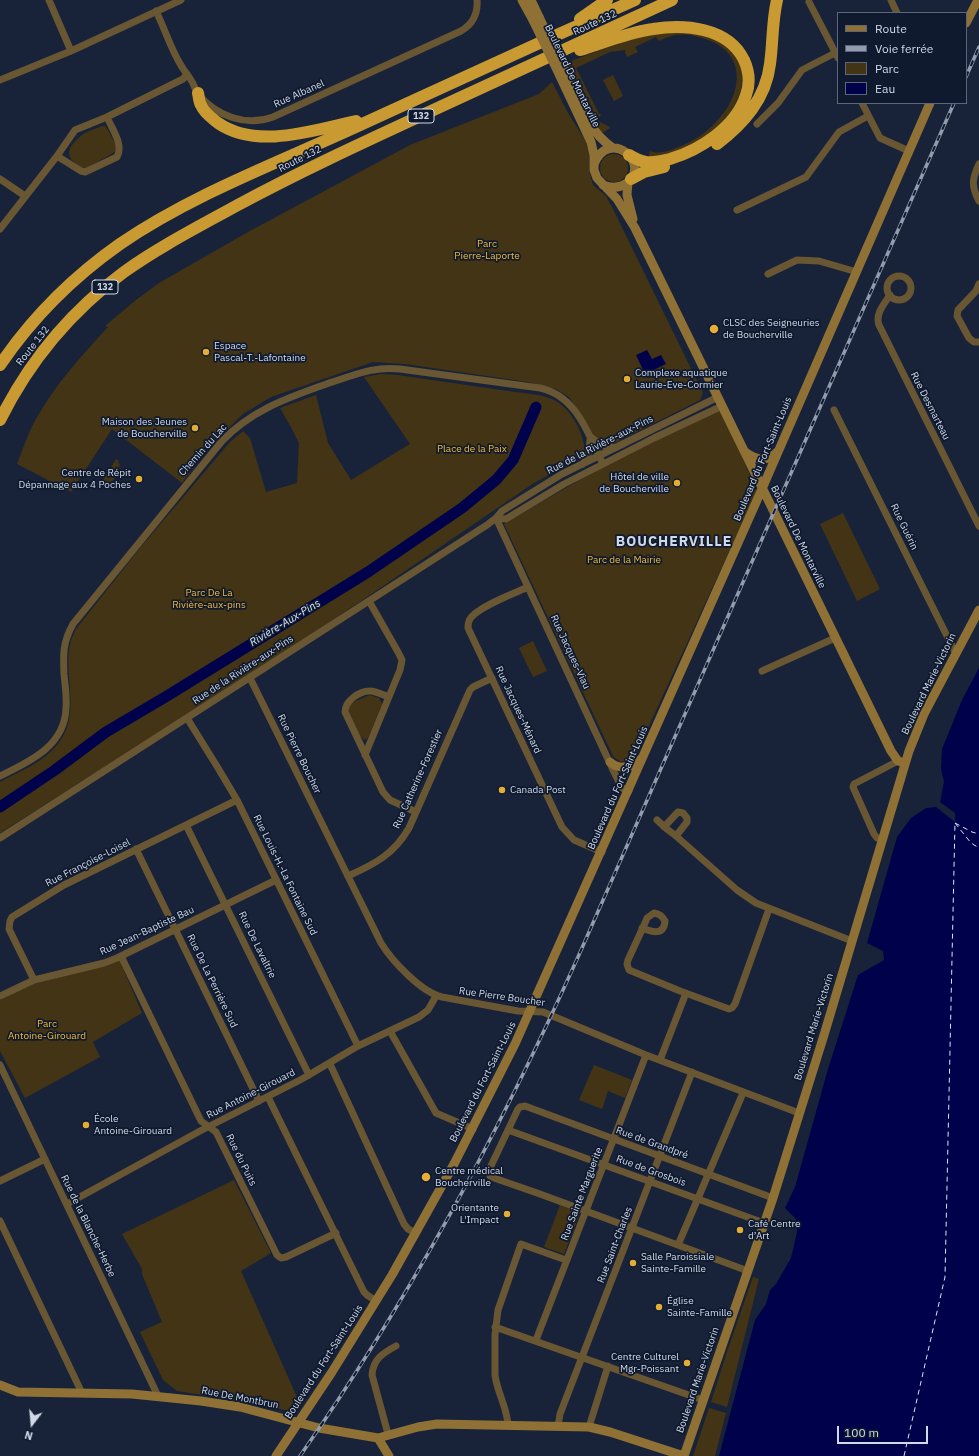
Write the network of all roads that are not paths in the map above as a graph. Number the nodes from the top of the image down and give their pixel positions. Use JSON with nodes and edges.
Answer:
{"nodes":[{"id":1,"x":49,"y":0,"type":"edge"},
{"id":2,"x":181,"y":0,"type":"edge"},
{"id":3,"x":477,"y":0,"type":"edge"},
{"id":4,"x":522,"y":0,"type":"edge"},
{"id":5,"x":531,"y":0,"type":"edge"},
{"id":6,"x":607,"y":0,"type":"edge"},
{"id":7,"x":635,"y":0,"type":"edge"},
{"id":8,"x":672,"y":0,"type":"edge"},
{"id":9,"x":777,"y":0,"type":"edge"},
{"id":10,"x":891,"y":0,"type":"edge"},
{"id":11,"x":978,"y":0,"type":"edge"},
{"id":12,"x":809,"y":2,"type":"dead end"},
{"id":13,"x":156,"y":11,"type":"junction"},
{"id":14,"x":897,"y":12,"type":"edge"},
{"id":15,"x":536,"y":19,"type":"junction"},
{"id":16,"x":967,"y":21,"type":"edge"},
{"id":17,"x":560,"y":34,"type":"junction"},
{"id":18,"x":71,"y":51,"type":"junction"},
{"id":19,"x":837,"y":55,"type":"edge"},
{"id":20,"x":537,"y":63,"type":"junction"},
{"id":21,"x":187,"y":74,"type":"junction"},
{"id":22,"x":563,"y":75,"type":"junction"},
{"id":23,"x":0,"y":80,"type":"edge"},
{"id":24,"x":198,"y":93,"type":"junction"},
{"id":25,"x":862,"y":104,"type":"edge"},
{"id":26,"x":930,"y":104,"type":"edge"},
{"id":27,"x":868,"y":116,"type":"junction"},
{"id":28,"x":107,"y":117,"type":"junction"},
{"id":29,"x":375,"y":118,"type":"junction"},
{"id":30,"x":757,"y":124,"type":"dead end"},
{"id":31,"x":613,"y":148,"type":"junction"},
{"id":32,"x":909,"y":151,"type":"junction"},
{"id":33,"x":629,"y":155,"type":"junction"},
{"id":34,"x":57,"y":156,"type":"junction"},
{"id":35,"x":594,"y":164,"type":"junction"},
{"id":36,"x":979,"y":164,"type":"edge"},
{"id":37,"x":0,"y":179,"type":"edge"},
{"id":38,"x":629,"y":181,"type":"junction"},
{"id":39,"x":602,"y":184,"type":"junction"},
{"id":40,"x":25,"y":196,"type":"junction"},
{"id":41,"x":979,"y":201,"type":"edge"},
{"id":42,"x":737,"y":210,"type":"dead end"},
{"id":43,"x":636,"y":228,"type":"junction"},
{"id":44,"x":0,"y":229,"type":"edge"},
{"id":45,"x":856,"y":272,"type":"junction"},
{"id":46,"x":768,"y":274,"type":"dead end"},
{"id":47,"x":979,"y":284,"type":"edge"},
{"id":48,"x":890,"y":295,"type":"dead end"},
{"id":49,"x":979,"y":342,"type":"edge"},
{"id":50,"x":0,"y":365,"type":"edge"},
{"id":51,"x":718,"y":397,"type":"junction"},
{"id":52,"x":722,"y":406,"type":"junction"},
{"id":53,"x":834,"y":410,"type":"dead end"},
{"id":54,"x":0,"y":420,"type":"edge"},
{"id":55,"x":589,"y":435,"type":"junction"},
{"id":56,"x":620,"y":446,"type":"junction"},
{"id":57,"x":780,"y":449,"type":"junction"},
{"id":58,"x":744,"y":451,"type":"junction"},
{"id":59,"x":599,"y":456,"type":"junction"},
{"id":60,"x":583,"y":464,"type":"junction"},
{"id":61,"x":603,"y":464,"type":"junction"},
{"id":62,"x":762,"y":488,"type":"junction"},
{"id":63,"x":496,"y":518,"type":"junction"},
{"id":64,"x":979,"y":526,"type":"edge"},
{"id":65,"x":528,"y":587,"type":"junction"},
{"id":66,"x":369,"y":601,"type":"junction"},
{"id":67,"x":979,"y":610,"type":"edge"},
{"id":68,"x":835,"y":638,"type":"junction"},
{"id":69,"x":956,"y":654,"type":"junction"},
{"id":70,"x":762,"y":671,"type":"dead end"},
{"id":71,"x":250,"y":678,"type":"junction"},
{"id":72,"x":492,"y":678,"type":"junction"},
{"id":73,"x":389,"y":697,"type":"junction"},
{"id":74,"x":187,"y":718,"type":"junction"},
{"id":75,"x":366,"y":755,"type":"junction"},
{"id":76,"x":644,"y":756,"type":"junction"},
{"id":77,"x":610,"y":762,"type":"junction"},
{"id":78,"x":902,"y":762,"type":"junction"},
{"id":79,"x":0,"y":776,"type":"edge"},
{"id":80,"x":629,"y":791,"type":"junction"},
{"id":81,"x":237,"y":800,"type":"junction"},
{"id":82,"x":416,"y":812,"type":"junction"},
{"id":83,"x":657,"y":820,"type":"dead end"},
{"id":84,"x":186,"y":825,"type":"junction"},
{"id":85,"x":664,"y":827,"type":"junction"},
{"id":86,"x":676,"y":836,"type":"junction"},
{"id":87,"x":0,"y":838,"type":"edge"},
{"id":88,"x":883,"y":840,"type":"junction"},
{"id":89,"x":136,"y":849,"type":"junction"},
{"id":90,"x":602,"y":852,"type":"junction"},
{"id":91,"x":348,"y":876,"type":"junction"},
{"id":92,"x":276,"y":880,"type":"junction"},
{"id":93,"x":225,"y":904,"type":"junction"},
{"id":94,"x":769,"y":909,"type":"junction"},
{"id":95,"x":642,"y":928,"type":"dead end"},
{"id":96,"x":176,"y":929,"type":"junction"},
{"id":97,"x":852,"y":941,"type":"junction"},
{"id":98,"x":121,"y":956,"type":"junction"},
{"id":99,"x":34,"y":980,"type":"junction"},
{"id":100,"x":686,"y":994,"type":"junction"},
{"id":101,"x":0,"y":996,"type":"edge"},
{"id":102,"x":436,"y":996,"type":"junction"},
{"id":103,"x":531,"y":1011,"type":"junction"},
{"id":104,"x":390,"y":1031,"type":"junction"},
{"id":105,"x":358,"y":1046,"type":"junction"},
{"id":106,"x":646,"y":1055,"type":"junction"},
{"id":107,"x":660,"y":1060,"type":"junction"},
{"id":108,"x":330,"y":1064,"type":"junction"},
{"id":109,"x":0,"y":1065,"type":"edge"},
{"id":110,"x":692,"y":1072,"type":"junction"},
{"id":111,"x":309,"y":1075,"type":"junction"},
{"id":112,"x":743,"y":1093,"type":"junction"},
{"id":113,"x":268,"y":1097,"type":"junction"},
{"id":114,"x":259,"y":1101,"type":"junction"},
{"id":115,"x":799,"y":1113,"type":"junction"},
{"id":116,"x":209,"y":1127,"type":"junction"},
{"id":117,"x":473,"y":1129,"type":"junction"},
{"id":118,"x":508,"y":1130,"type":"junction"},
{"id":119,"x":613,"y":1139,"type":"junction"},
{"id":120,"x":660,"y":1156,"type":"junction"},
{"id":121,"x":45,"y":1159,"type":"junction"},
{"id":122,"x":604,"y":1165,"type":"junction"},
{"id":123,"x":708,"y":1174,"type":"junction"},
{"id":124,"x":0,"y":1181,"type":"edge"},
{"id":125,"x":650,"y":1182,"type":"junction"},
{"id":126,"x":698,"y":1198,"type":"junction"},
{"id":127,"x":772,"y":1198,"type":"junction"},
{"id":128,"x":67,"y":1204,"type":"junction"},
{"id":129,"x":585,"y":1211,"type":"junction"},
{"id":130,"x":0,"y":1221,"type":"edge"},
{"id":131,"x":764,"y":1223,"type":"junction"},
{"id":132,"x":632,"y":1228,"type":"junction"},
{"id":133,"x":336,"y":1233,"type":"junction"},
{"id":134,"x":416,"y":1233,"type":"junction"},
{"id":135,"x":678,"y":1245,"type":"junction"},
{"id":136,"x":566,"y":1260,"type":"junction"},
{"id":137,"x":748,"y":1271,"type":"junction"},
{"id":138,"x":376,"y":1302,"type":"junction"},
{"id":139,"x":495,"y":1327,"type":"junction"},
{"id":140,"x":536,"y":1340,"type":"junction"},
{"id":141,"x":396,"y":1346,"type":"dead end"},
{"id":142,"x":582,"y":1357,"type":"junction"},
{"id":143,"x":608,"y":1366,"type":"junction"},
{"id":144,"x":0,"y":1385,"type":"edge"},
{"id":145,"x":82,"y":1393,"type":"junction"},
{"id":146,"x":158,"y":1396,"type":"junction"},
{"id":147,"x":704,"y":1400,"type":"junction"},
{"id":148,"x":299,"y":1422,"type":"junction"},
{"id":149,"x":508,"y":1425,"type":"junction"},
{"id":150,"x":558,"y":1426,"type":"junction"},
{"id":151,"x":589,"y":1427,"type":"junction"},
{"id":152,"x":388,"y":1434,"type":"junction"},
{"id":153,"x":378,"y":1438,"type":"junction"},
{"id":154,"x":276,"y":1456,"type":"edge"},
{"id":155,"x":389,"y":1456,"type":"edge"},
{"id":156,"x":684,"y":1456,"type":"edge"}],
"edges":[{"from":1,"to":18,"type":"street"},
{"from":2,"to":13,"type":"street"},
{"from":3,"to":24,"type":"street","name":"Rue Albanel"},
{"from":4,"to":15,"type":"street","name":"Boulevard De Montarville"},
{"from":5,"to":15,"type":"street","name":"Boulevard De Montarville"},
{"from":6,"to":17,"type":"highway"},
{"from":7,"to":17,"type":"highway","name":"Route 132","number":"132"},
{"from":8,"to":20,"type":"highway","name":"Route 132","number":"132"},
{"from":9,"to":38,"type":"highway"},
{"from":10,"to":14,"type":"street"},
{"from":11,"to":16,"type":"street"},
{"from":12,"to":19,"type":"street"},
{"from":13,"to":18,"type":"street"},
{"from":13,"to":21,"type":"street","name":"Rue Albanel"},
{"from":15,"to":22,"type":"street","name":"Boulevard De Montarville","bridge":true},
{"from":17,"to":29,"type":"highway","name":"Route 132","number":"132"},
{"from":18,"to":23,"type":"street"},
{"from":19,"to":30,"type":"street"},
{"from":20,"to":33,"type":"highway"},
{"from":20,"to":54,"type":"highway","name":"Route 132","number":"132"},
{"from":21,"to":24,"type":"street","name":"Rue Albanel"},
{"from":21,"to":28,"type":"street"},
{"from":22,"to":31,"type":"street","name":"Boulevard De Montarville"},
{"from":22,"to":35,"type":"street","name":"Boulevard De Montarville"},
{"from":24,"to":29,"type":"highway"},
{"from":25,"to":27,"type":"street"},
{"from":26,"to":32,"type":"street","name":"Boulevard du Fort-Saint-Louis"},
{"from":27,"to":32,"type":"street"},
{"from":27,"to":42,"type":"street"},
{"from":28,"to":34,"type":"street"},
{"from":28,"to":34,"type":"street"},
{"from":29,"to":50,"type":"highway","name":"Route 132","number":"132"},
{"from":31,"to":33,"type":"street","name":"Boulevard De Montarville"},
{"from":31,"to":35,"type":"street"},
{"from":32,"to":45,"type":"street","name":"Boulevard du Fort-Saint-Louis"},
{"from":33,"to":38,"type":"street","name":"Boulevard De Montarville"},
{"from":34,"to":40,"type":"street"},
{"from":35,"to":39,"type":"street","name":"Boulevard De Montarville"},
{"from":36,"to":41,"type":"street"},
{"from":37,"to":40,"type":"street"},
{"from":38,"to":39,"type":"street"},
{"from":38,"to":43,"type":"street","name":"Boulevard De Montarville"},
{"from":39,"to":43,"type":"street","name":"Boulevard De Montarville"},
{"from":40,"to":44,"type":"street"},
{"from":43,"to":51,"type":"street","name":"Boulevard De Montarville"},
{"from":45,"to":46,"type":"street"},
{"from":45,"to":57,"type":"street","name":"Boulevard du Fort-Saint-Louis"},
{"from":47,"to":49,"type":"street"},
{"from":48,"to":64,"type":"street","name":"Rue Desmarteau"},
{"from":51,"to":52,"type":"street","name":"Boulevard De Montarville"},
{"from":51,"to":56,"type":"street","name":"Rue de la Rivière-aux-Pins"},
{"from":52,"to":58,"type":"street","name":"Boulevard De Montarville"},
{"from":52,"to":61,"type":"street","name":"Rue de la Rivière-aux-Pins"},
{"from":53,"to":69,"type":"street","name":"Rue Guérin"},
{"from":55,"to":56,"type":"street","name":"Chemin du Lac"},
{"from":55,"to":59,"type":"street","name":"Chemin du Lac"},
{"from":55,"to":60,"type":"street"},
{"from":55,"to":79,"type":"street","name":"Chemin du Lac"},
{"from":56,"to":59,"type":"street","name":"Rue de la Rivière-aux-Pins"},
{"from":57,"to":58,"type":"street"},
{"from":57,"to":62,"type":"street","name":"Boulevard du Fort-Saint-Louis"},
{"from":58,"to":62,"type":"street","name":"Boulevard De Montarville"},
{"from":59,"to":60,"type":"street","name":"Rue de la Rivière-aux-Pins"},
{"from":59,"to":61,"type":"street","name":"Chemin du Lac"},
{"from":60,"to":63,"type":"street","name":"Rue de la Rivière-aux-Pins"},
{"from":61,"to":63,"type":"street","name":"Rue de la Rivière-aux-Pins"},
{"from":62,"to":68,"type":"street","name":"Boulevard De Montarville"},
{"from":62,"to":76,"type":"street","name":"Boulevard du Fort-Saint-Louis"},
{"from":63,"to":65,"type":"street","name":"Rue Jacques-Viau"},
{"from":63,"to":66,"type":"street","name":"Rue de la Rivière-aux-Pins"},
{"from":65,"to":72,"type":"street","name":"Rue Jacques-Ménard"},
{"from":65,"to":77,"type":"street","name":"Rue Jacques-Viau"},
{"from":66,"to":71,"type":"street","name":"Rue de la Rivière-aux-Pins"},
{"from":66,"to":73,"type":"street"},
{"from":67,"to":69,"type":"street","name":"Boulevard Marie-Victorin"},
{"from":68,"to":70,"type":"street"},
{"from":68,"to":78,"type":"street","name":"Boulevard De Montarville"},
{"from":69,"to":78,"type":"street","name":"Boulevard Marie-Victorin"},
{"from":71,"to":74,"type":"street","name":"Rue de la Rivière-aux-Pins"},
{"from":71,"to":91,"type":"street","name":"Rue Pierre Boucher"},
{"from":72,"to":82,"type":"street","name":"Rue Catherine-Forestier"},
{"from":72,"to":90,"type":"street","name":"Rue Jacques-Ménard"},
{"from":73,"to":75,"type":"street"},
{"from":73,"to":75,"type":"street"},
{"from":74,"to":81,"type":"street","name":"Rue Louis-H.-La Fontaine Sud"},
{"from":74,"to":87,"type":"street","name":"Rue de la Rivière-aux-Pins"},
{"from":75,"to":82,"type":"street"},
{"from":76,"to":77,"type":"street"},
{"from":76,"to":80,"type":"street","name":"Boulevard du Fort-Saint-Louis"},
{"from":77,"to":80,"type":"street","name":"Rue Jacques-Viau"},
{"from":78,"to":88,"type":"street","name":"Boulevard Marie-Victorin"},
{"from":78,"to":88,"type":"street"},
{"from":80,"to":90,"type":"street","name":"Boulevard du Fort-Saint-Louis"},
{"from":81,"to":84,"type":"street","name":"Rue Françoise-Loisel"},
{"from":81,"to":92,"type":"street","name":"Rue Louis-H.-La Fontaine Sud"},
{"from":82,"to":91,"type":"street","name":"Rue Catherine-Forestier"},
{"from":83,"to":85,"type":"street"},
{"from":84,"to":89,"type":"street","name":"Rue Françoise-Loisel"},
{"from":84,"to":93,"type":"street","name":"Rue De Lavaltrie"},
{"from":85,"to":86,"type":"street"},
{"from":85,"to":86,"type":"street"},
{"from":86,"to":94,"type":"street"},
{"from":88,"to":97,"type":"street","name":"Boulevard Marie-Victorin"},
{"from":89,"to":96,"type":"street","name":"Rue De La Perrière Sud"},
{"from":89,"to":99,"type":"street","name":"Rue Françoise-Loisel"},
{"from":90,"to":103,"type":"street","name":"Boulevard du Fort-Saint-Louis"},
{"from":91,"to":102,"type":"street","name":"Rue Pierre Boucher"},
{"from":92,"to":93,"type":"street","name":"Rue Jean-Baptiste Bau"},
{"from":92,"to":105,"type":"street","name":"Rue Louis-H.-La Fontaine Sud"},
{"from":93,"to":96,"type":"street","name":"Rue Jean-Baptiste Bau"},
{"from":93,"to":111,"type":"street","name":"Rue De Lavaltrie"},
{"from":94,"to":97,"type":"street"},
{"from":94,"to":100,"type":"street"},
{"from":95,"to":100,"type":"street"},
{"from":96,"to":98,"type":"street","name":"Rue Jean-Baptiste Bau"},
{"from":96,"to":114,"type":"street","name":"Rue De La Perrière Sud"},
{"from":97,"to":115,"type":"street","name":"Boulevard Marie-Victorin"},
{"from":98,"to":99,"type":"street","name":"Rue Jean-Baptiste Bau"},
{"from":98,"to":116,"type":"street","name":"Rue du Puits"},
{"from":99,"to":101,"type":"street","name":"Rue Jean-Baptiste Bau"},
{"from":100,"to":107,"type":"street"},
{"from":102,"to":103,"type":"street","name":"Rue Pierre Boucher"},
{"from":102,"to":104,"type":"street","name":"Rue Antoine-Girouard"},
{"from":103,"to":106,"type":"street","name":"Rue Pierre Boucher"},
{"from":103,"to":117,"type":"street","name":"Boulevard du Fort-Saint-Louis"},
{"from":104,"to":105,"type":"street","name":"Rue Antoine-Girouard"},
{"from":104,"to":117,"type":"street"},
{"from":105,"to":108,"type":"street","name":"Rue Antoine-Girouard"},
{"from":106,"to":107,"type":"street","name":"Rue Pierre Boucher"},
{"from":106,"to":119,"type":"street","name":"Rue Sainte Marguerite"},
{"from":107,"to":110,"type":"street","name":"Rue Pierre Boucher"},
{"from":108,"to":111,"type":"street","name":"Rue Antoine-Girouard"},
{"from":108,"to":134,"type":"street"},
{"from":109,"to":121,"type":"street","name":"Rue de la Blanche-Herbe"},
{"from":110,"to":112,"type":"street","name":"Rue Pierre Boucher"},
{"from":110,"to":120,"type":"street","name":"Rue Saint-Charles"},
{"from":111,"to":113,"type":"street","name":"Rue Antoine-Girouard"},
{"from":112,"to":115,"type":"street","name":"Rue Pierre Boucher"},
{"from":112,"to":123,"type":"street"},
{"from":113,"to":114,"type":"street","name":"Rue Antoine-Girouard"},
{"from":113,"to":133,"type":"street"},
{"from":114,"to":116,"type":"street","name":"Rue Antoine-Girouard"},
{"from":115,"to":127,"type":"street","name":"Boulevard Marie-Victorin"},
{"from":116,"to":128,"type":"street","name":"Rue Antoine-Girouard"},
{"from":116,"to":133,"type":"street","name":"Rue du Puits"},
{"from":117,"to":134,"type":"street","name":"Boulevard du Fort-Saint-Louis"},
{"from":118,"to":119,"type":"street","name":"Rue de Grandpré"},
{"from":118,"to":122,"type":"street","name":"Rue de Grosbois"},
{"from":118,"to":129,"type":"street"},
{"from":119,"to":120,"type":"street","name":"Rue de Grandpré"},
{"from":119,"to":122,"type":"street","name":"Rue Sainte Marguerite"},
{"from":120,"to":123,"type":"street","name":"Rue de Grandpré"},
{"from":120,"to":125,"type":"street","name":"Rue Saint-Charles"},
{"from":121,"to":124,"type":"street"},
{"from":121,"to":128,"type":"street","name":"Rue de la Blanche-Herbe"},
{"from":122,"to":125,"type":"street","name":"Rue de Grosbois"},
{"from":122,"to":129,"type":"street","name":"Rue Sainte Marguerite"},
{"from":123,"to":126,"type":"street"},
{"from":123,"to":127,"type":"street","name":"Rue de Grandpré"},
{"from":125,"to":126,"type":"street","name":"Rue de Grosbois"},
{"from":125,"to":132,"type":"street","name":"Rue Saint-Charles"},
{"from":126,"to":131,"type":"street","name":"Rue de Grosbois"},
{"from":126,"to":135,"type":"street"},
{"from":127,"to":131,"type":"street","name":"Boulevard Marie-Victorin"},
{"from":128,"to":146,"type":"street","name":"Rue de la Blanche-Herbe"},
{"from":129,"to":132,"type":"street"},
{"from":129,"to":136,"type":"street","name":"Rue Sainte Marguerite"},
{"from":130,"to":145,"type":"street"},
{"from":131,"to":137,"type":"street","name":"Boulevard Marie-Victorin"},
{"from":132,"to":135,"type":"street"},
{"from":132,"to":142,"type":"street","name":"Rue Saint-Charles"},
{"from":133,"to":138,"type":"street"},
{"from":134,"to":138,"type":"street","name":"Boulevard du Fort-Saint-Louis"},
{"from":135,"to":137,"type":"street"},
{"from":136,"to":139,"type":"street"},
{"from":136,"to":140,"type":"street","name":"Rue Sainte Marguerite"},
{"from":137,"to":147,"type":"street","name":"Boulevard Marie-Victorin"},
{"from":138,"to":148,"type":"street","name":"Boulevard du Fort-Saint-Louis"},
{"from":139,"to":140,"type":"street"},
{"from":139,"to":149,"type":"street"},
{"from":140,"to":142,"type":"street"},
{"from":141,"to":152,"type":"street"},
{"from":142,"to":143,"type":"street"},
{"from":142,"to":150,"type":"street","name":"Rue Saint-Charles"},
{"from":143,"to":147,"type":"street"},
{"from":143,"to":151,"type":"street"},
{"from":144,"to":145,"type":"street","name":"Rue De Montbrun"},
{"from":145,"to":146,"type":"street","name":"Rue De Montbrun"},
{"from":146,"to":148,"type":"street","name":"Rue De Montbrun"},
{"from":147,"to":156,"type":"street","name":"Boulevard Marie-Victorin"},
{"from":148,"to":153,"type":"street","name":"Rue De Montbrun"},
{"from":148,"to":154,"type":"street","name":"Boulevard du Fort-Saint-Louis"},
{"from":149,"to":150,"type":"street"},
{"from":149,"to":152,"type":"street"},
{"from":150,"to":151,"type":"street"},
{"from":151,"to":156,"type":"street"},
{"from":152,"to":153,"type":"street"},
{"from":153,"to":155,"type":"street"}]}
